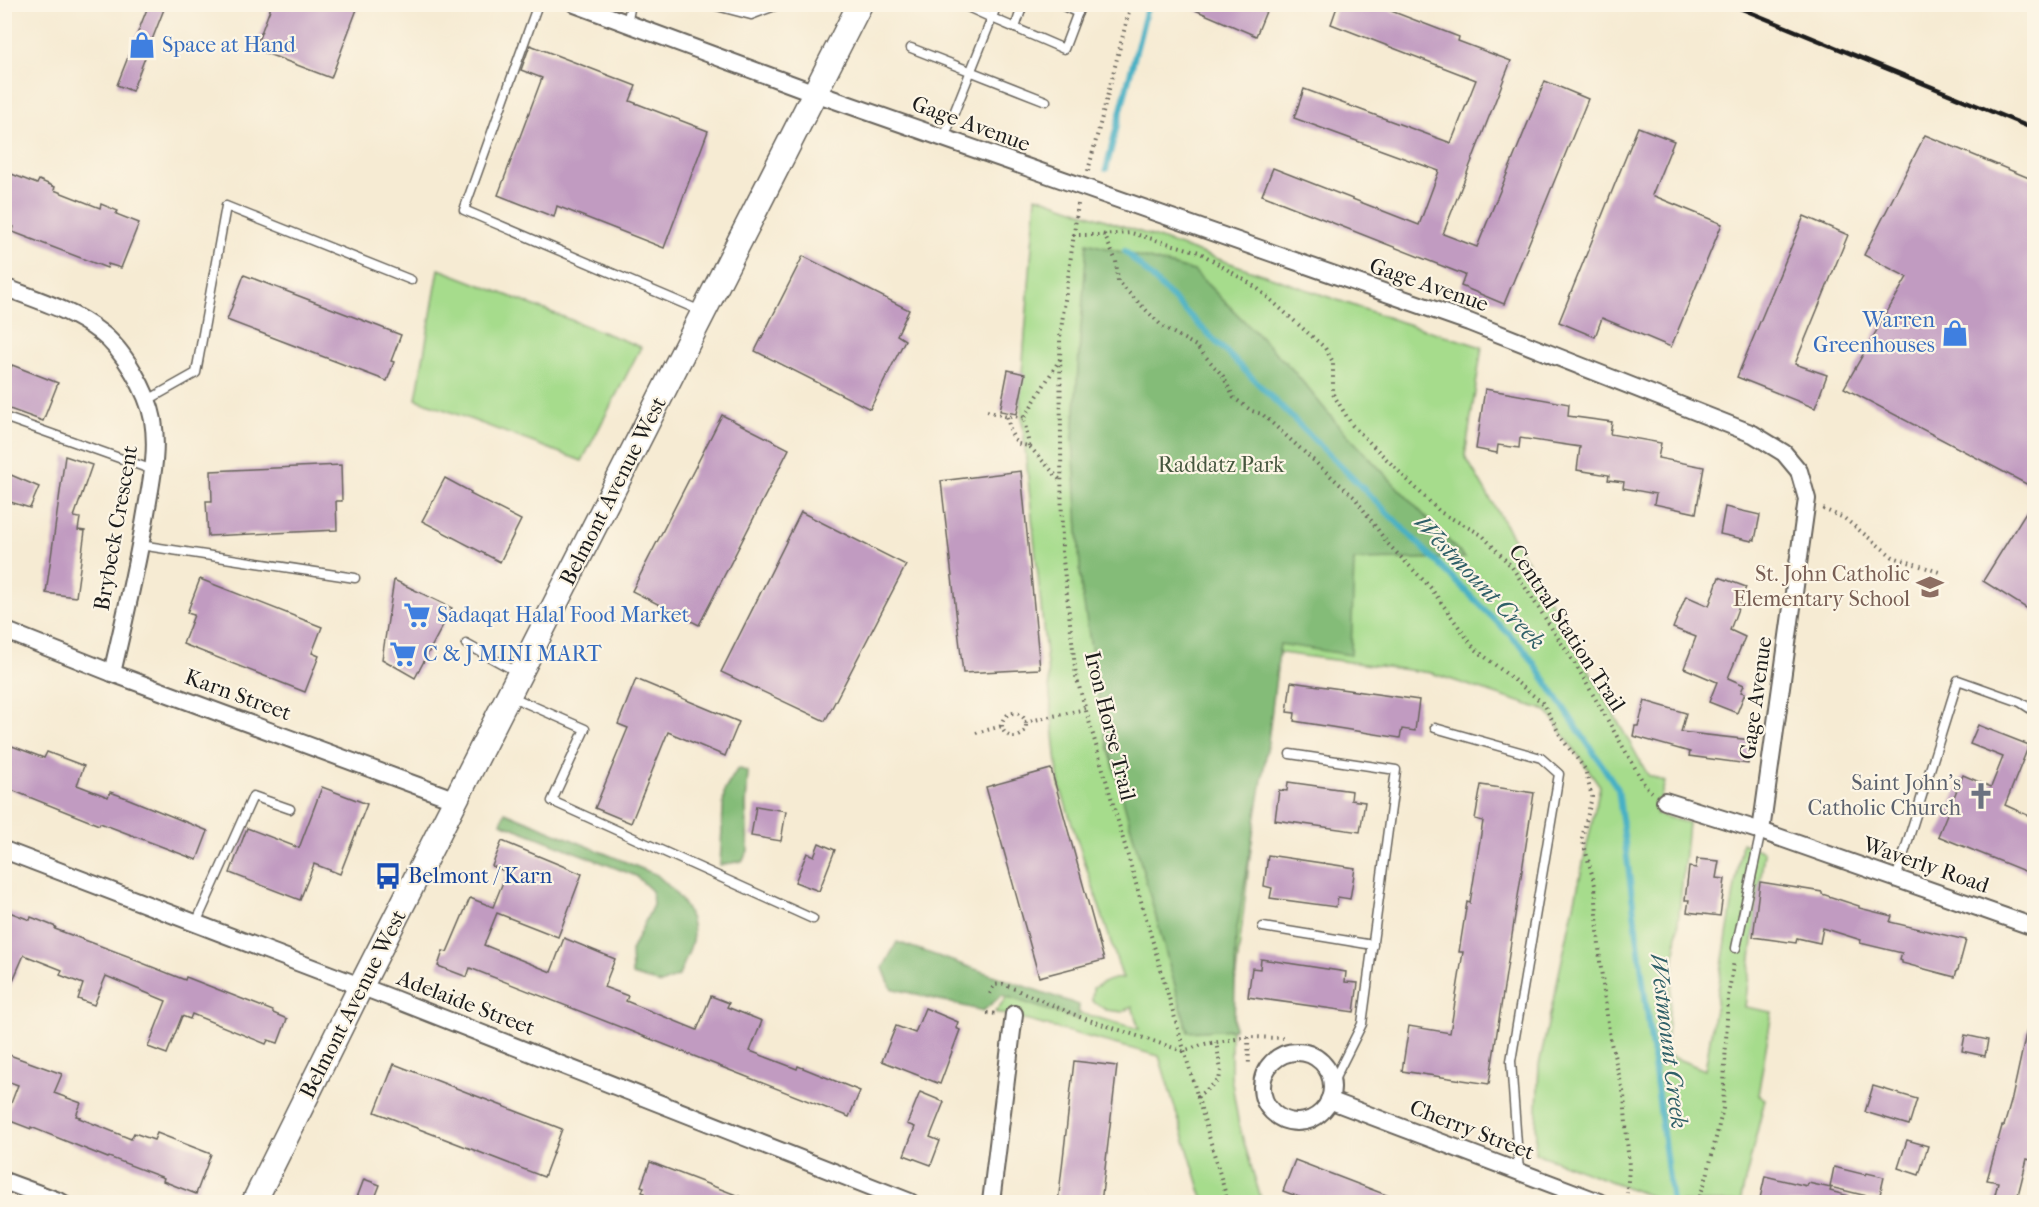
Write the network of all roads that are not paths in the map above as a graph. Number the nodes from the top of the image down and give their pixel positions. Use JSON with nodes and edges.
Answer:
{"nodes":[{"id":1,"x":538,"y":4,"type":"edge"},
{"id":2,"x":575,"y":4,"type":"edge"},
{"id":3,"x":631,"y":4,"type":"edge"},
{"id":4,"x":709,"y":4,"type":"edge"},
{"id":5,"x":780,"y":4,"type":"edge"},
{"id":6,"x":860,"y":4,"type":"edge"},
{"id":7,"x":961,"y":4,"type":"edge"},
{"id":8,"x":998,"y":4,"type":"edge"},
{"id":9,"x":1023,"y":4,"type":"edge"},
{"id":10,"x":1059,"y":4,"type":"edge"},
{"id":11,"x":1080,"y":9,"type":"edge"},
{"id":12,"x":992,"y":18,"type":"junction"},
{"id":13,"x":627,"y":24,"type":"junction"},
{"id":14,"x":1015,"y":28,"type":"junction"},
{"id":15,"x":911,"y":48,"type":"dead end"},
{"id":16,"x":970,"y":72,"type":"junction"},
{"id":17,"x":815,"y":93,"type":"junction"},
{"id":18,"x":1046,"y":101,"type":"dead end"},
{"id":19,"x":944,"y":138,"type":"junction"},
{"id":20,"x":411,"y":280,"type":"dead end"},
{"id":21,"x":4,"y":287,"type":"edge"},
{"id":22,"x":704,"y":312,"type":"junction"},
{"id":23,"x":148,"y":400,"type":"junction"},
{"id":24,"x":4,"y":417,"type":"edge"},
{"id":25,"x":153,"y":470,"type":"junction"},
{"id":26,"x":140,"y":545,"type":"junction"},
{"id":27,"x":355,"y":578,"type":"dead end"},
{"id":28,"x":4,"y":630,"type":"edge"},
{"id":29,"x":466,"y":644,"type":"dead end"},
{"id":30,"x":112,"y":673,"type":"junction"},
{"id":31,"x":520,"y":674,"type":"junction"},
{"id":32,"x":509,"y":696,"type":"junction"},
{"id":33,"x":2034,"y":711,"type":"edge"},
{"id":34,"x":1435,"y":728,"type":"dead end"},
{"id":35,"x":1290,"y":754,"type":"dead end"},
{"id":36,"x":456,"y":800,"type":"junction"},
{"id":37,"x":1665,"y":801,"type":"road end"},
{"id":38,"x":290,"y":809,"type":"dead end"},
{"id":39,"x":1761,"y":831,"type":"junction"},
{"id":40,"x":4,"y":850,"type":"edge"},
{"id":41,"x":1896,"y":879,"type":"junction"},
{"id":42,"x":813,"y":919,"type":"dead end"},
{"id":43,"x":196,"y":923,"type":"junction"},
{"id":44,"x":1263,"y":927,"type":"dead end"},
{"id":45,"x":2034,"y":927,"type":"edge"},
{"id":46,"x":1373,"y":945,"type":"junction"},
{"id":47,"x":1736,"y":948,"type":"road end"},
{"id":48,"x":361,"y":986,"type":"junction"},
{"id":49,"x":1014,"y":1014,"type":"dead end"},
{"id":50,"x":1331,"y":1092,"type":"joint"},
{"id":51,"x":1519,"y":1173,"type":"junction"},
{"id":52,"x":4,"y":1180,"type":"edge"},
{"id":53,"x":1573,"y":1198,"type":"edge"},
{"id":54,"x":61,"y":1203,"type":"edge"},
{"id":55,"x":254,"y":1203,"type":"edge"},
{"id":56,"x":910,"y":1203,"type":"edge"},
{"id":57,"x":991,"y":1203,"type":"edge"},
{"id":58,"x":1599,"y":1203,"type":"edge"}],
"edges":[{"from":1,"to":22,"type":"lane"},
{"from":2,"to":13,"type":"street","name":"Gage Avenue"},
{"from":3,"to":13,"type":"lane"},
{"from":4,"to":5,"type":"lane"},
{"from":6,"to":17,"type":"street","name":"Belmont Avenue West"},
{"from":7,"to":12,"type":"lane"},
{"from":8,"to":12,"type":"lane"},
{"from":9,"to":14,"type":"lane"},
{"from":10,"to":11,"type":"lane"},
{"from":11,"to":14,"type":"lane"},
{"from":12,"to":14,"type":"lane"},
{"from":12,"to":16,"type":"lane"},
{"from":13,"to":17,"type":"street","name":"Gage Avenue"},
{"from":15,"to":16,"type":"lane"},
{"from":16,"to":18,"type":"lane"},
{"from":16,"to":19,"type":"lane"},
{"from":17,"to":19,"type":"street","name":"Gage Avenue"},
{"from":17,"to":22,"type":"street","name":"Belmont Avenue West"},
{"from":19,"to":39,"type":"street","name":"Gage Avenue"},
{"from":20,"to":23,"type":"lane"},
{"from":21,"to":23,"type":"street","name":"Brybeck Crescent"},
{"from":22,"to":31,"type":"street","name":"Belmont Avenue West"},
{"from":23,"to":25,"type":"street","name":"Brybeck Crescent"},
{"from":24,"to":25,"type":"lane"},
{"from":25,"to":26,"type":"street","name":"Brybeck Crescent"},
{"from":26,"to":27,"type":"lane"},
{"from":26,"to":30,"type":"street","name":"Brybeck Crescent"},
{"from":28,"to":30,"type":"street","name":"Karn Street"},
{"from":29,"to":31,"type":"lane"},
{"from":30,"to":36,"type":"street","name":"Karn Street"},
{"from":31,"to":32,"type":"street","name":"Belmont Avenue West"},
{"from":32,"to":36,"type":"street","name":"Belmont Avenue West"},
{"from":32,"to":42,"type":"lane"},
{"from":33,"to":41,"type":"lane"},
{"from":34,"to":51,"type":"lane"},
{"from":35,"to":46,"type":"lane"},
{"from":36,"to":48,"type":"street","name":"Belmont Avenue West"},
{"from":37,"to":39,"type":"street","name":"Waverly Road"},
{"from":38,"to":43,"type":"lane"},
{"from":39,"to":41,"type":"street","name":"Waverly Road"},
{"from":39,"to":47,"type":"lane","name":"Gage Avenue"},
{"from":40,"to":43,"type":"street","name":"Adelaide Street"},
{"from":41,"to":45,"type":"street","name":"Waverly Road"},
{"from":43,"to":48,"type":"street","name":"Adelaide Street"},
{"from":44,"to":46,"type":"lane"},
{"from":46,"to":50,"type":"lane"},
{"from":48,"to":55,"type":"street","name":"Belmont Avenue West"},
{"from":48,"to":56,"type":"street","name":"Adelaide Street"},
{"from":49,"to":57,"type":"street"},
{"from":50,"to":51,"type":"street","name":"Cherry Street"},
{"from":51,"to":53,"type":"street","name":"Cherry Street"},
{"from":52,"to":54,"type":"street"},
{"from":53,"to":58,"type":"street","name":"Cherry Street"}]}
